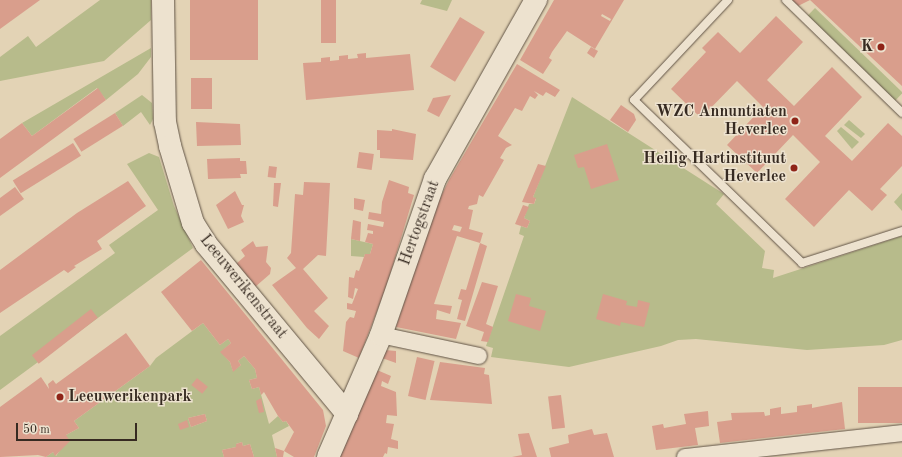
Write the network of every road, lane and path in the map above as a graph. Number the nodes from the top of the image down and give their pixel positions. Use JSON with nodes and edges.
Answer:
{"nodes":[{"id":1,"x":163,"y":0,"type":"edge"},
{"id":2,"x":536,"y":0,"type":"edge"},
{"id":3,"x":728,"y":0,"type":"edge"},
{"id":4,"x":786,"y":0,"type":"edge"},
{"id":5,"x":902,"y":113,"type":"edge"},
{"id":6,"x":902,"y":231,"type":"edge"},
{"id":7,"x":381,"y":335,"type":"junction"},
{"id":8,"x":479,"y":356,"type":"dead end"},
{"id":9,"x":347,"y":414,"type":"junction"},
{"id":10,"x":902,"y":433,"type":"edge"},
{"id":11,"x":328,"y":457,"type":"edge"},
{"id":12,"x":686,"y":457,"type":"edge"}],
"edges":[{"from":1,"to":9,"type":"street","name":"Leeuwerikenstraat"},
{"from":2,"to":7,"type":"street","name":"Hertogstraat"},
{"from":3,"to":6,"type":"lane"},
{"from":4,"to":5,"type":"lane"},
{"from":7,"to":8,"type":"street"},
{"from":7,"to":9,"type":"street","name":"Hertogstraat"},
{"from":9,"to":11,"type":"street","name":"Hertogstraat"},
{"from":10,"to":12,"type":"street"}]}
